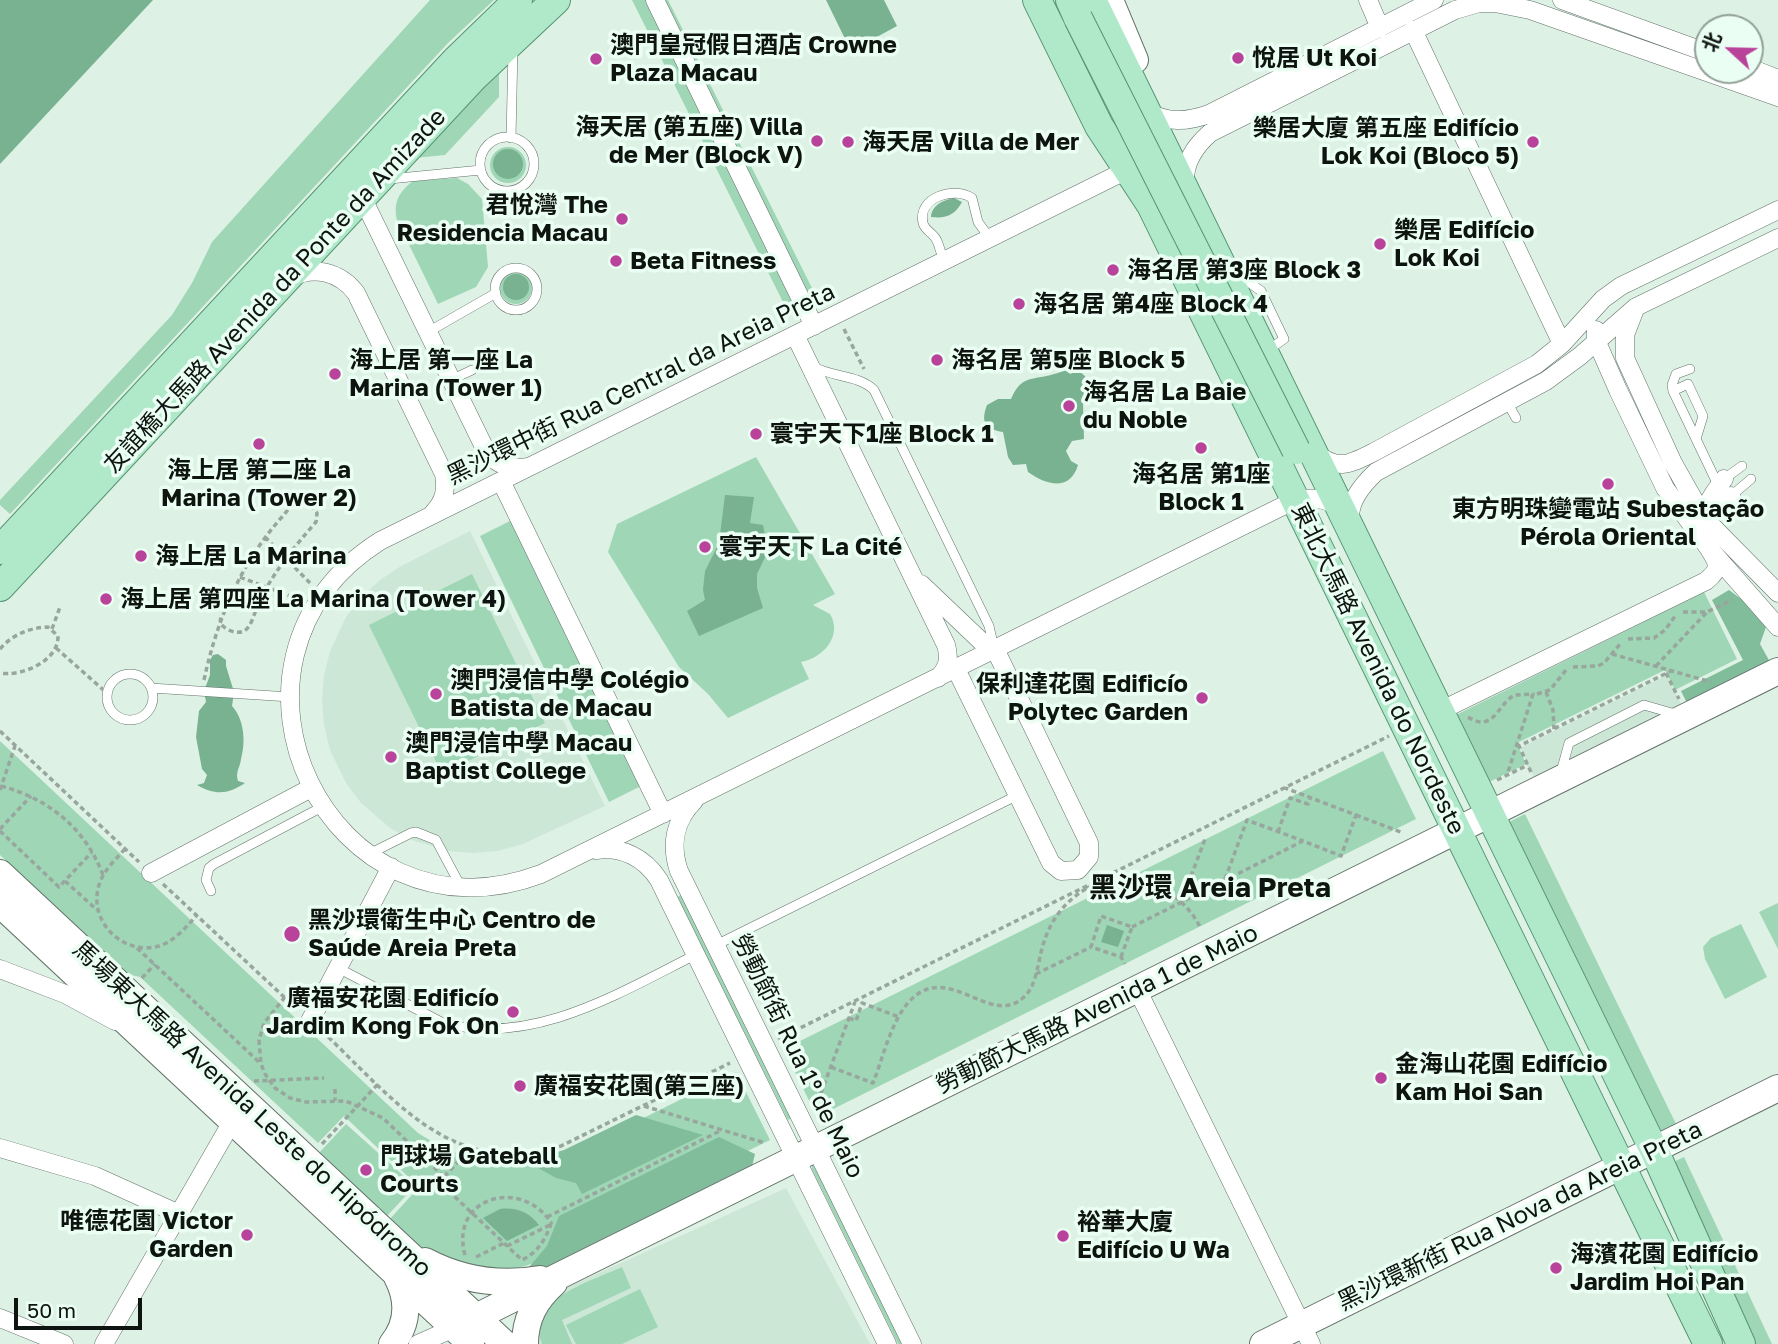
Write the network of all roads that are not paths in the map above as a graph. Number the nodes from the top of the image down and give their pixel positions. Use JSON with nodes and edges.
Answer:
{"nodes":[{"id":1,"x":518,"y":0,"type":"edge"},
{"id":2,"x":556,"y":0,"type":"edge"},
{"id":3,"x":655,"y":0,"type":"edge"},
{"id":4,"x":1037,"y":0,"type":"edge"},
{"id":5,"x":1110,"y":0,"type":"edge"},
{"id":6,"x":1368,"y":0,"type":"edge"},
{"id":7,"x":1434,"y":0,"type":"edge"},
{"id":8,"x":1562,"y":0,"type":"edge"},
{"id":9,"x":1078,"y":5,"type":"edge"},
{"id":10,"x":1380,"y":28,"type":"junction"},
{"id":11,"x":1413,"y":30,"type":"junction"},
{"id":12,"x":513,"y":40,"type":"junction"},
{"id":13,"x":1694,"y":48,"type":"edge"},
{"id":14,"x":1778,"y":97,"type":"edge"},
{"id":15,"x":1151,"y":119,"type":"junction"},
{"id":16,"x":511,"y":138,"type":"junction"},
{"id":17,"x":481,"y":170,"type":"junction"},
{"id":18,"x":1128,"y":170,"type":"junction"},
{"id":19,"x":1093,"y":187,"type":"junction"},
{"id":20,"x":370,"y":188,"type":"junction"},
{"id":21,"x":1185,"y":191,"type":"junction"},
{"id":22,"x":1151,"y":205,"type":"junction"},
{"id":23,"x":1778,"y":210,"type":"edge"},
{"id":24,"x":1778,"y":238,"type":"edge"},
{"id":25,"x":986,"y":241,"type":"junction"},
{"id":26,"x":947,"y":259,"type":"junction"},
{"id":27,"x":280,"y":286,"type":"junction"},
{"id":28,"x":496,"y":293,"type":"junction"},
{"id":29,"x":1603,"y":299,"type":"junction"},
{"id":30,"x":1636,"y":307,"type":"junction"},
{"id":31,"x":814,"y":326,"type":"junction"},
{"id":32,"x":428,"y":332,"type":"junction"},
{"id":33,"x":795,"y":335,"type":"junction"},
{"id":34,"x":1596,"y":340,"type":"junction"},
{"id":35,"x":1562,"y":344,"type":"junction"},
{"id":36,"x":809,"y":363,"type":"junction"},
{"id":37,"x":1690,"y":369,"type":"dead end"},
{"id":38,"x":472,"y":370,"type":"dead end"},
{"id":39,"x":452,"y":380,"type":"junction"},
{"id":40,"x":1673,"y":391,"type":"junction"},
{"id":41,"x":1696,"y":439,"type":"junction"},
{"id":42,"x":1305,"y":451,"type":"junction"},
{"id":43,"x":531,"y":466,"type":"junction"},
{"id":44,"x":1742,"y":466,"type":"dead end"},
{"id":45,"x":1751,"y":479,"type":"dead end"},
{"id":46,"x":500,"y":481,"type":"junction"},
{"id":47,"x":1725,"y":491,"type":"junction"},
{"id":48,"x":1295,"y":500,"type":"junction"},
{"id":49,"x":428,"y":517,"type":"junction"},
{"id":50,"x":1704,"y":518,"type":"junction"},
{"id":51,"x":1347,"y":521,"type":"junction"},
{"id":52,"x":1707,"y":546,"type":"junction"},
{"id":53,"x":0,"y":550,"type":"edge"},
{"id":54,"x":911,"y":574,"type":"junction"},
{"id":55,"x":0,"y":587,"type":"edge"},
{"id":56,"x":1778,"y":593,"type":"edge"},
{"id":57,"x":1778,"y":627,"type":"edge"},
{"id":58,"x":995,"y":649,"type":"junction"},
{"id":59,"x":956,"y":668,"type":"junction"},
{"id":60,"x":1778,"y":671,"type":"edge"},
{"id":61,"x":938,"y":678,"type":"junction"},
{"id":62,"x":151,"y":688,"type":"junction"},
{"id":63,"x":290,"y":697,"type":"junction"},
{"id":64,"x":1440,"y":711,"type":"junction"},
{"id":65,"x":311,"y":788,"type":"junction"},
{"id":66,"x":706,"y":793,"type":"junction"},
{"id":67,"x":1018,"y":795,"type":"junction"},
{"id":68,"x":1484,"y":802,"type":"junction"},
{"id":69,"x":322,"y":807,"type":"junction"},
{"id":70,"x":663,"y":814,"type":"junction"},
{"id":71,"x":1457,"y":831,"type":"junction"},
{"id":72,"x":369,"y":854,"type":"junction"},
{"id":73,"x":580,"y":855,"type":"junction"},
{"id":74,"x":391,"y":867,"type":"junction"},
{"id":75,"x":0,"y":873,"type":"edge"},
{"id":76,"x":151,"y":873,"type":"dead end"},
{"id":77,"x":461,"y":886,"type":"junction"},
{"id":78,"x":688,"y":888,"type":"junction"},
{"id":79,"x":211,"y":891,"type":"dead end"},
{"id":80,"x":667,"y":898,"type":"junction"},
{"id":81,"x":0,"y":904,"type":"edge"},
{"id":82,"x":716,"y":945,"type":"junction"},
{"id":83,"x":695,"y":955,"type":"junction"},
{"id":84,"x":338,"y":968,"type":"junction"},
{"id":85,"x":0,"y":970,"type":"edge"},
{"id":86,"x":1137,"y":989,"type":"junction"},
{"id":87,"x":310,"y":1021,"type":"road end"},
{"id":88,"x":137,"y":1032,"type":"junction"},
{"id":89,"x":1778,"y":1088,"type":"edge"},
{"id":90,"x":239,"y":1111,"type":"junction"},
{"id":91,"x":0,"y":1148,"type":"edge"},
{"id":92,"x":1654,"y":1150,"type":"junction"},
{"id":93,"x":806,"y":1154,"type":"junction"},
{"id":94,"x":1621,"y":1166,"type":"junction"},
{"id":95,"x":179,"y":1214,"type":"junction"},
{"id":96,"x":391,"y":1238,"type":"junction"},
{"id":97,"x":578,"y":1266,"type":"junction"},
{"id":98,"x":392,"y":1270,"type":"junction"},
{"id":99,"x":0,"y":1318,"type":"edge"},
{"id":100,"x":467,"y":1330,"type":"edge"},
{"id":101,"x":1306,"y":1334,"type":"edge"},
{"id":102,"x":64,"y":1344,"type":"edge"},
{"id":103,"x":104,"y":1344,"type":"edge"},
{"id":104,"x":392,"y":1344,"type":"edge"},
{"id":105,"x":418,"y":1344,"type":"edge"},
{"id":106,"x":505,"y":1344,"type":"edge"},
{"id":107,"x":525,"y":1344,"type":"edge"},
{"id":108,"x":887,"y":1344,"type":"edge"},
{"id":109,"x":912,"y":1344,"type":"edge"},
{"id":110,"x":1263,"y":1344,"type":"edge"},
{"id":111,"x":1708,"y":1344,"type":"edge"},
{"id":112,"x":1741,"y":1344,"type":"edge"}],
"edges":[{"from":1,"to":53,"type":"main road","name":"友誼橋大馬路 Avenida da Ponte da Amizade"},
{"from":2,"to":12,"type":"main road","name":"友誼橋大馬路 Avenida da Ponte da Amizade"},
{"from":3,"to":31,"type":"street"},
{"from":4,"to":18,"type":"main road","name":"東北大馬路 Avenida do Nordeste"},
{"from":5,"to":15,"type":"main road"},
{"from":6,"to":10,"type":"street"},
{"from":7,"to":10,"type":"street"},
{"from":8,"to":13,"type":"street"},
{"from":9,"to":15,"type":"main road","name":"東北大馬路 Avenida do Nordeste"},
{"from":9,"to":42,"type":"main road","bridge":true},
{"from":10,"to":15,"type":"street"},
{"from":11,"to":14,"type":"street"},
{"from":11,"to":21,"type":"street"},
{"from":11,"to":35,"type":"street"},
{"from":12,"to":16,"type":"lane"},
{"from":12,"to":20,"type":"main road","name":"友誼橋大馬路 Avenida da Ponte da Amizade"},
{"from":15,"to":18,"type":"street","name":"黑沙環中街 Rua Central da Areia Preta"},
{"from":15,"to":21,"type":"main road","name":"東北大馬路 Avenida do Nordeste"},
{"from":16,"to":17,"type":"lane"},
{"from":16,"to":17,"type":"lane"},
{"from":17,"to":20,"type":"lane"},
{"from":18,"to":19,"type":"street","name":"黑沙環中街 Rua Central da Areia Preta"},
{"from":18,"to":22,"type":"main road","name":"東北大馬路 Avenida do Nordeste"},
{"from":19,"to":22,"type":"street"},
{"from":19,"to":25,"type":"street","name":"黑沙環中街 Rua Central da Areia Preta"},
{"from":20,"to":27,"type":"main road","name":"友誼橋大馬路 Avenida da Ponte da Amizade"},
{"from":20,"to":32,"type":"street"},
{"from":21,"to":42,"type":"main road","name":"東北大馬路 Avenida do Nordeste"},
{"from":22,"to":48,"type":"main road","name":"東北大馬路 Avenida do Nordeste"},
{"from":23,"to":29,"type":"street"},
{"from":24,"to":30,"type":"street"},
{"from":25,"to":26,"type":"street","name":"黑沙環中街 Rua Central da Areia Preta"},
{"from":25,"to":26,"type":"lane"},
{"from":26,"to":31,"type":"street","name":"黑沙環中街 Rua Central da Areia Preta"},
{"from":27,"to":49,"type":"street"},
{"from":27,"to":55,"type":"main road","name":"友誼橋大馬路 Avenida da Ponte da Amizade"},
{"from":28,"to":28,"type":"lane"},
{"from":28,"to":32,"type":"lane"},
{"from":29,"to":34,"type":"street"},
{"from":29,"to":35,"type":"street"},
{"from":30,"to":34,"type":"street"},
{"from":30,"to":50,"type":"street"},
{"from":31,"to":33,"type":"street","name":"黑沙環中街 Rua Central da Areia Preta"},
{"from":32,"to":39,"type":"street"},
{"from":33,"to":36,"type":"street"},
{"from":33,"to":43,"type":"street","name":"黑沙環中街 Rua Central da Areia Preta"},
{"from":34,"to":51,"type":"street"},
{"from":34,"to":52,"type":"street"},
{"from":35,"to":42,"type":"street"},
{"from":36,"to":54,"type":"street"},
{"from":36,"to":58,"type":"lane"},
{"from":37,"to":40,"type":"lane"},
{"from":38,"to":39,"type":"lane"},
{"from":39,"to":43,"type":"street"},
{"from":40,"to":41,"type":"lane"},
{"from":40,"to":41,"type":"lane"},
{"from":41,"to":47,"type":"lane"},
{"from":42,"to":48,"type":"main road"},
{"from":42,"to":51,"type":"main road","name":"東北大馬路 Avenida do Nordeste"},
{"from":43,"to":46,"type":"street","name":"黑沙環中街 Rua Central da Areia Preta"},
{"from":44,"to":47,"type":"lane"},
{"from":45,"to":47,"type":"lane"},
{"from":46,"to":49,"type":"street","name":"黑沙環中街 Rua Central da Areia Preta"},
{"from":46,"to":70,"type":"street"},
{"from":47,"to":50,"type":"street"},
{"from":48,"to":51,"type":"street","name":"黑沙環中街 Rua Central da Areia Preta"},
{"from":48,"to":58,"type":"street","name":"黑沙環中街 Rua Central da Areia Preta"},
{"from":48,"to":71,"type":"main road","name":"東北大馬路 Avenida do Nordeste"},
{"from":49,"to":63,"type":"street","name":"黑沙環中街 Rua Central da Areia Preta"},
{"from":50,"to":52,"type":"street"},
{"from":50,"to":56,"type":"street"},
{"from":51,"to":64,"type":"main road","name":"東北大馬路 Avenida do Nordeste"},
{"from":52,"to":57,"type":"street"},
{"from":52,"to":64,"type":"street"},
{"from":54,"to":58,"type":"street"},
{"from":54,"to":61,"type":"street"},
{"from":58,"to":59,"type":"street","name":"黑沙環中街 Rua Central da Areia Preta"},
{"from":58,"to":67,"type":"street"},
{"from":59,"to":61,"type":"street","name":"黑沙環中街 Rua Central da Areia Preta"},
{"from":59,"to":67,"type":"street"},
{"from":60,"to":68,"type":"main road","name":"勞動節大馬路 Avenida 1 de Maio"},
{"from":61,"to":66,"type":"street","name":"黑沙環中街 Rua Central da Areia Preta"},
{"from":62,"to":62,"type":"lane"},
{"from":62,"to":63,"type":"lane"},
{"from":63,"to":65,"type":"street","name":"黑沙環中街 Rua Central da Areia Preta"},
{"from":64,"to":68,"type":"main road","name":"東北大馬路 Avenida do Nordeste"},
{"from":65,"to":69,"type":"street","name":"黑沙環中街 Rua Central da Areia Preta"},
{"from":65,"to":76,"type":"street"},
{"from":66,"to":70,"type":"street","name":"黑沙環中街 Rua Central da Areia Preta"},
{"from":66,"to":78,"type":"street","name":"勞動節街 Rua 1º de Maio"},
{"from":67,"to":82,"type":"lane"},
{"from":68,"to":71,"type":"main road","name":"勞動節大馬路 Avenida 1 de Maio"},
{"from":68,"to":92,"type":"main road","name":"東北大馬路 Avenida do Nordeste"},
{"from":69,"to":72,"type":"street","name":"黑沙環中街 Rua Central da Areia Preta"},
{"from":69,"to":79,"type":"lane"},
{"from":70,"to":73,"type":"street","name":"黑沙環中街 Rua Central da Areia Preta"},
{"from":71,"to":86,"type":"main road","name":"勞動節大馬路 Avenida 1 de Maio"},
{"from":71,"to":94,"type":"main road","name":"東北大馬路 Avenida do Nordeste"},
{"from":72,"to":74,"type":"street","name":"黑沙環中街 Rua Central da Areia Preta"},
{"from":72,"to":77,"type":"lane"},
{"from":73,"to":77,"type":"street","name":"黑沙環中街 Rua Central da Areia Preta"},
{"from":73,"to":80,"type":"street","name":"勞動節街 Rua 1º de Maio"},
{"from":74,"to":77,"type":"street","name":"黑沙環中街 Rua Central da Areia Preta"},
{"from":74,"to":84,"type":"street"},
{"from":75,"to":90,"type":"main road","name":"馬場東大馬路 Avenida Leste do Hipódromo"},
{"from":78,"to":80,"type":"street"},
{"from":78,"to":82,"type":"street","name":"勞動節街 Rua 1º de Maio"},
{"from":80,"to":83,"type":"street","name":"勞動節街 Rua 1º de Maio"},
{"from":81,"to":88,"type":"main road","name":"馬場東大馬路 Avenida Leste do Hipódromo"},
{"from":82,"to":93,"type":"street","name":"勞動節街 Rua 1º de Maio"},
{"from":83,"to":84,"type":"lane"},
{"from":83,"to":93,"type":"street","name":"勞動節街 Rua 1º de Maio"},
{"from":84,"to":87,"type":"street"},
{"from":85,"to":88,"type":"street","name":"馬場東大馬路 Avenida Leste do Hipódromo"},
{"from":86,"to":93,"type":"main road","name":"勞動節大馬路 Avenida 1 de Maio"},
{"from":86,"to":101,"type":"street"},
{"from":88,"to":90,"type":"main road","name":"馬場東大馬路 Avenida Leste do Hipódromo"},
{"from":89,"to":92,"type":"main road","name":"黑沙環新街 Rua Nova da Areia Preta"},
{"from":90,"to":95,"type":"street"},
{"from":90,"to":96,"type":"main road","name":"馬場東大馬路 Avenida Leste do Hipódromo"},
{"from":90,"to":98,"type":"main road","name":"馬場東大馬路 Avenida Leste do Hipódromo"},
{"from":91,"to":95,"type":"street"},
{"from":92,"to":94,"type":"main road","name":"黑沙環新街 Rua Nova da Areia Preta"},
{"from":92,"to":112,"type":"main road","name":"東北大馬路 Avenida do Nordeste"},
{"from":93,"to":97,"type":"main road","name":"勞動節大馬路 Avenida 1 de Maio"},
{"from":93,"to":108,"type":"street","name":"勞動節街 Rua 1º de Maio"},
{"from":93,"to":109,"type":"street","name":"勞動節街 Rua 1º de Maio"},
{"from":94,"to":101,"type":"main road","name":"黑沙環新街 Rua Nova da Areia Preta"},
{"from":94,"to":111,"type":"main road","name":"東北大馬路 Avenida do Nordeste"},
{"from":95,"to":103,"type":"street"},
{"from":96,"to":97,"type":"main road"},
{"from":96,"to":100,"type":"main road","name":"馬場東大馬路 Avenida Leste do Hipódromo"},
{"from":97,"to":100,"type":"main road","name":"勞動節大馬路 Avenida 1 de Maio"},
{"from":97,"to":107,"type":"main road"},
{"from":98,"to":100,"type":"main road","name":"馬場東大馬路 Avenida Leste do Hipódromo"},
{"from":98,"to":104,"type":"main road"},
{"from":99,"to":102,"type":"street"},
{"from":100,"to":105,"type":"street"},
{"from":100,"to":106,"type":"main road","name":"馬場東大馬路 Avenida Leste do Hipódromo"},
{"from":101,"to":110,"type":"main road","name":"黑沙環新街 Rua Nova da Areia Preta"}]}
